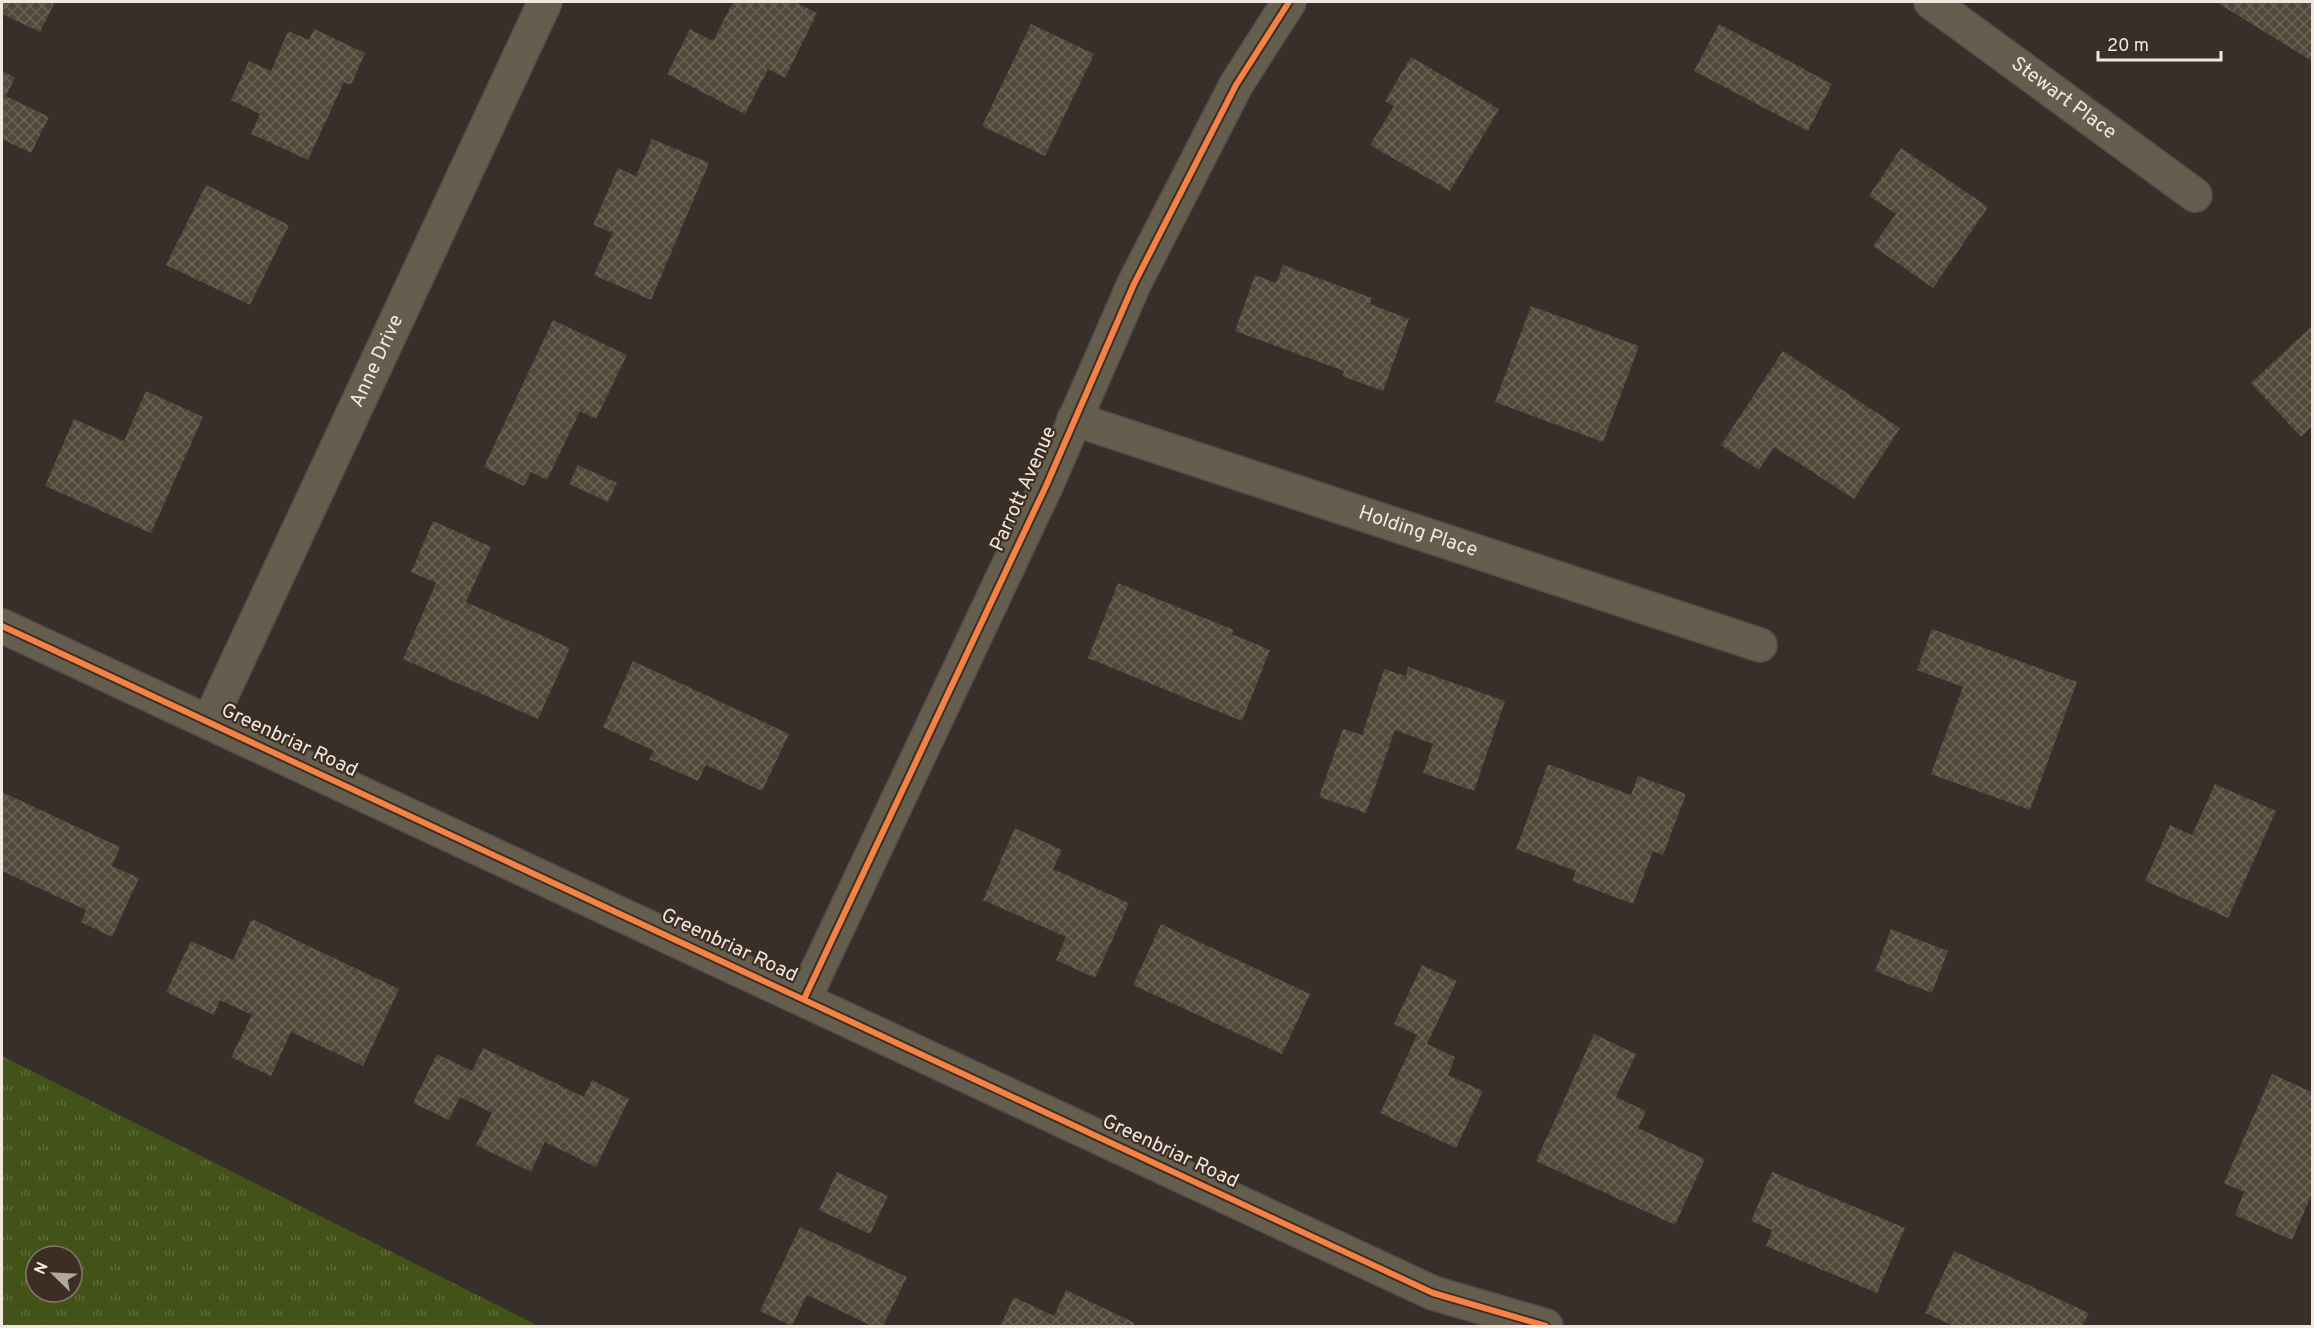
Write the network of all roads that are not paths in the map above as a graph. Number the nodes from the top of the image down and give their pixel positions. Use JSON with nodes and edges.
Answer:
{"nodes":[{"id":1,"x":545,"y":2,"type":"edge"},
{"id":2,"x":1289,"y":2,"type":"edge"},
{"id":3,"x":1931,"y":2,"type":"edge"},
{"id":4,"x":2195,"y":195,"type":"dead end"},
{"id":5,"x":1074,"y":419,"type":"junction"},
{"id":6,"x":2,"y":626,"type":"edge"},
{"id":7,"x":1760,"y":645,"type":"dead end"},
{"id":8,"x":209,"y":722,"type":"junction"},
{"id":9,"x":804,"y":999,"type":"junction"},
{"id":10,"x":1546,"y":1326,"type":"edge"}],
"edges":[{"from":1,"to":8,"type":"street","name":"Anne Drive"},
{"from":2,"to":5,"type":"street","name":"Parrott Avenue"},
{"from":3,"to":4,"type":"street","name":"Stewart Place"},
{"from":5,"to":7,"type":"street","name":"Holding Place"},
{"from":5,"to":9,"type":"street","name":"Parrott Avenue"},
{"from":6,"to":8,"type":"street","name":"Greenbriar Road"},
{"from":8,"to":9,"type":"street","name":"Greenbriar Road"},
{"from":9,"to":10,"type":"street","name":"Greenbriar Road"}]}
